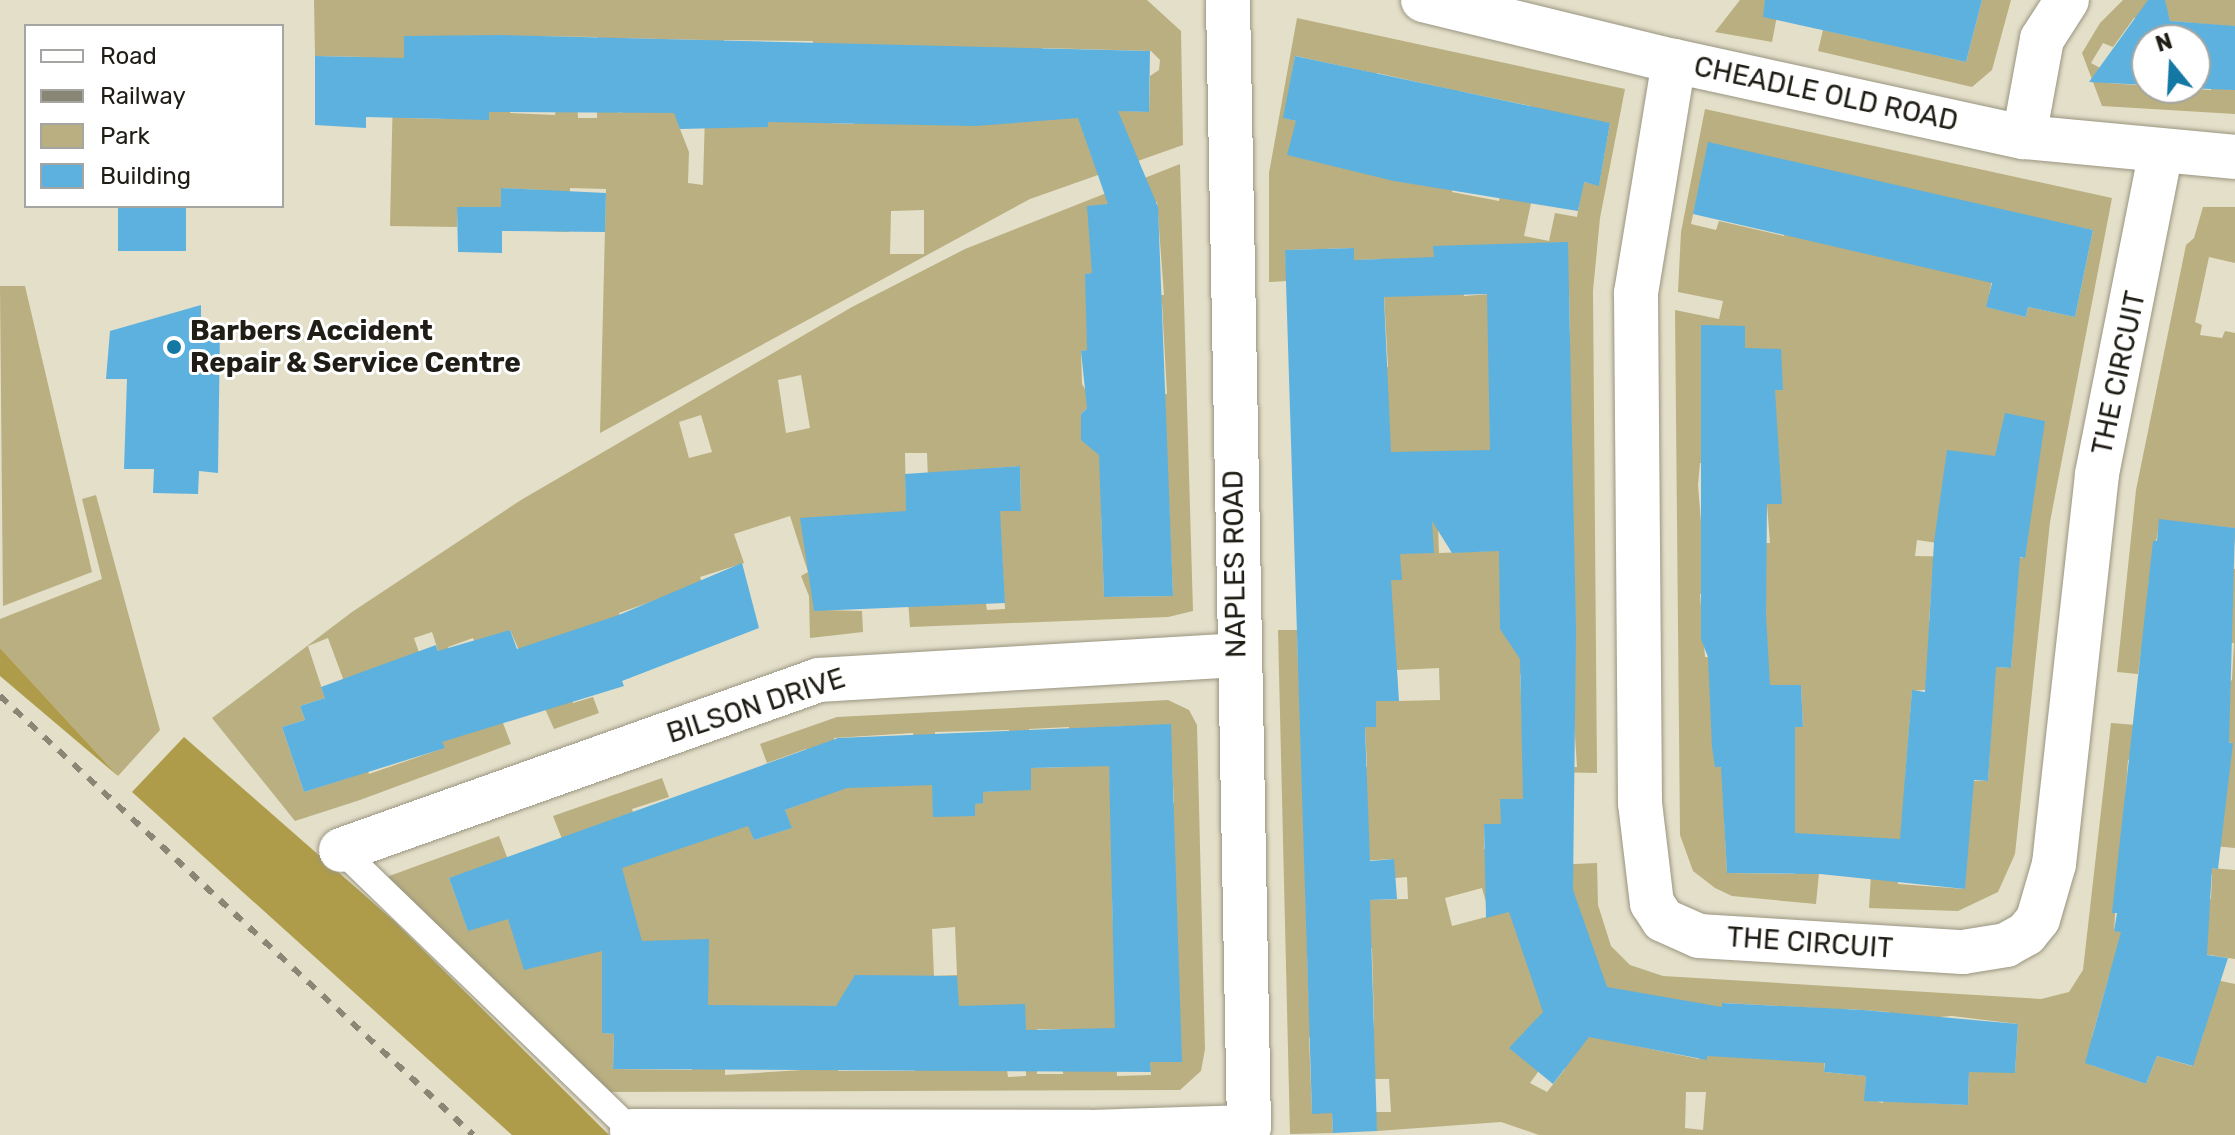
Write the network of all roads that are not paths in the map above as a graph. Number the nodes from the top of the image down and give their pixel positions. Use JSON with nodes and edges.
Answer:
{"nodes":[{"id":1,"x":1228,"y":0,"type":"edge"},
{"id":2,"x":1423,"y":0,"type":"edge"},
{"id":3,"x":2067,"y":0,"type":"edge"},
{"id":4,"x":1674,"y":61,"type":"junction"},
{"id":5,"x":2024,"y":137,"type":"junction"},
{"id":6,"x":2161,"y":152,"type":"junction"},
{"id":7,"x":2235,"y":157,"type":"edge"},
{"id":8,"x":1236,"y":655,"type":"junction"},
{"id":9,"x":341,"y":850,"type":"joint"},
{"id":10,"x":632,"y":1131,"type":"joint"}],
"edges":[{"from":1,"to":8,"type":"street","name":"NAPLES ROAD"},
{"from":2,"to":4,"type":"street","name":"CHEADLE OLD ROAD"},
{"from":3,"to":5,"type":"street"},
{"from":4,"to":5,"type":"street","name":"CHEADLE OLD ROAD"},
{"from":4,"to":6,"type":"street","name":"THE CIRCUIT"},
{"from":5,"to":6,"type":"street","name":"CHEADLE OLD ROAD"},
{"from":6,"to":7,"type":"street","name":"CHEADLE OLD ROAD"},
{"from":8,"to":9,"type":"street","name":"BILSON DRIVE"},
{"from":8,"to":10,"type":"street","name":"NAPLES ROAD"},
{"from":9,"to":10,"type":"lane"}]}
